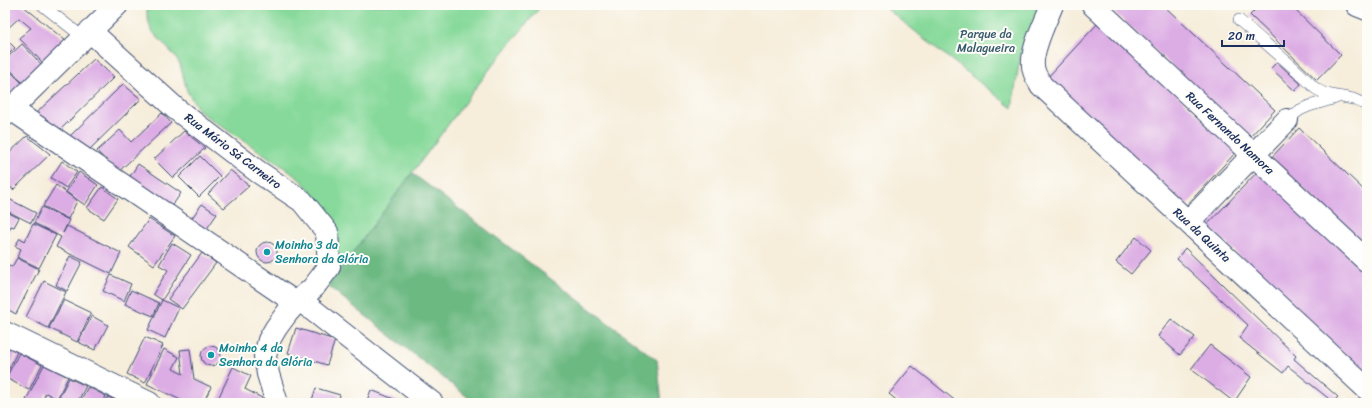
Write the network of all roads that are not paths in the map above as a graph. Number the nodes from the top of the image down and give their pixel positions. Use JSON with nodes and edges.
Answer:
{"nodes":[{"id":1,"x":42,"y":5,"type":"edge"},
{"id":2,"x":117,"y":5,"type":"edge"},
{"id":3,"x":1052,"y":5,"type":"edge"},
{"id":4,"x":1093,"y":5,"type":"edge"},
{"id":5,"x":1357,"y":5,"type":"edge"},
{"id":6,"x":1367,"y":9,"type":"edge"},
{"id":7,"x":1239,"y":20,"type":"dead end"},
{"id":8,"x":87,"y":34,"type":"junction"},
{"id":9,"x":1338,"y":97,"type":"junction"},
{"id":10,"x":1367,"y":105,"type":"edge"},
{"id":11,"x":8,"y":112,"type":"edge"},
{"id":12,"x":1287,"y":120,"type":"joint"},
{"id":13,"x":1253,"y":154,"type":"junction"},
{"id":14,"x":1188,"y":222,"type":"junction"},
{"id":15,"x":1367,"y":261,"type":"edge"},
{"id":16,"x":303,"y":297,"type":"junction"},
{"id":17,"x":5,"y":333,"type":"edge"},
{"id":18,"x":1367,"y":389,"type":"edge"},
{"id":19,"x":428,"y":401,"type":"edge"},
{"id":20,"x":149,"y":403,"type":"edge"},
{"id":21,"x":277,"y":403,"type":"edge"}],
"edges":[{"from":1,"to":8,"type":"lane"},
{"from":2,"to":8,"type":"street"},
{"from":3,"to":14,"type":"street","name":"Rua da Quinta"},
{"from":4,"to":13,"type":"street","name":"Rua Fernando Namora"},
{"from":5,"to":6,"type":"street"},
{"from":7,"to":9,"type":"lane"},
{"from":8,"to":11,"type":"street"},
{"from":8,"to":16,"type":"street","name":"Rua Mário Sá Carneiro"},
{"from":9,"to":10,"type":"lane"},
{"from":9,"to":12,"type":"lane"},
{"from":11,"to":16,"type":"street"},
{"from":12,"to":13,"type":"street"},
{"from":13,"to":14,"type":"street"},
{"from":13,"to":15,"type":"street","name":"Rua Fernando Namora"},
{"from":14,"to":18,"type":"street","name":"Rua da Quinta"},
{"from":16,"to":19,"type":"street"},
{"from":16,"to":21,"type":"street","name":"Rua Mário Sá Carneiro"},
{"from":17,"to":20,"type":"street"}]}
